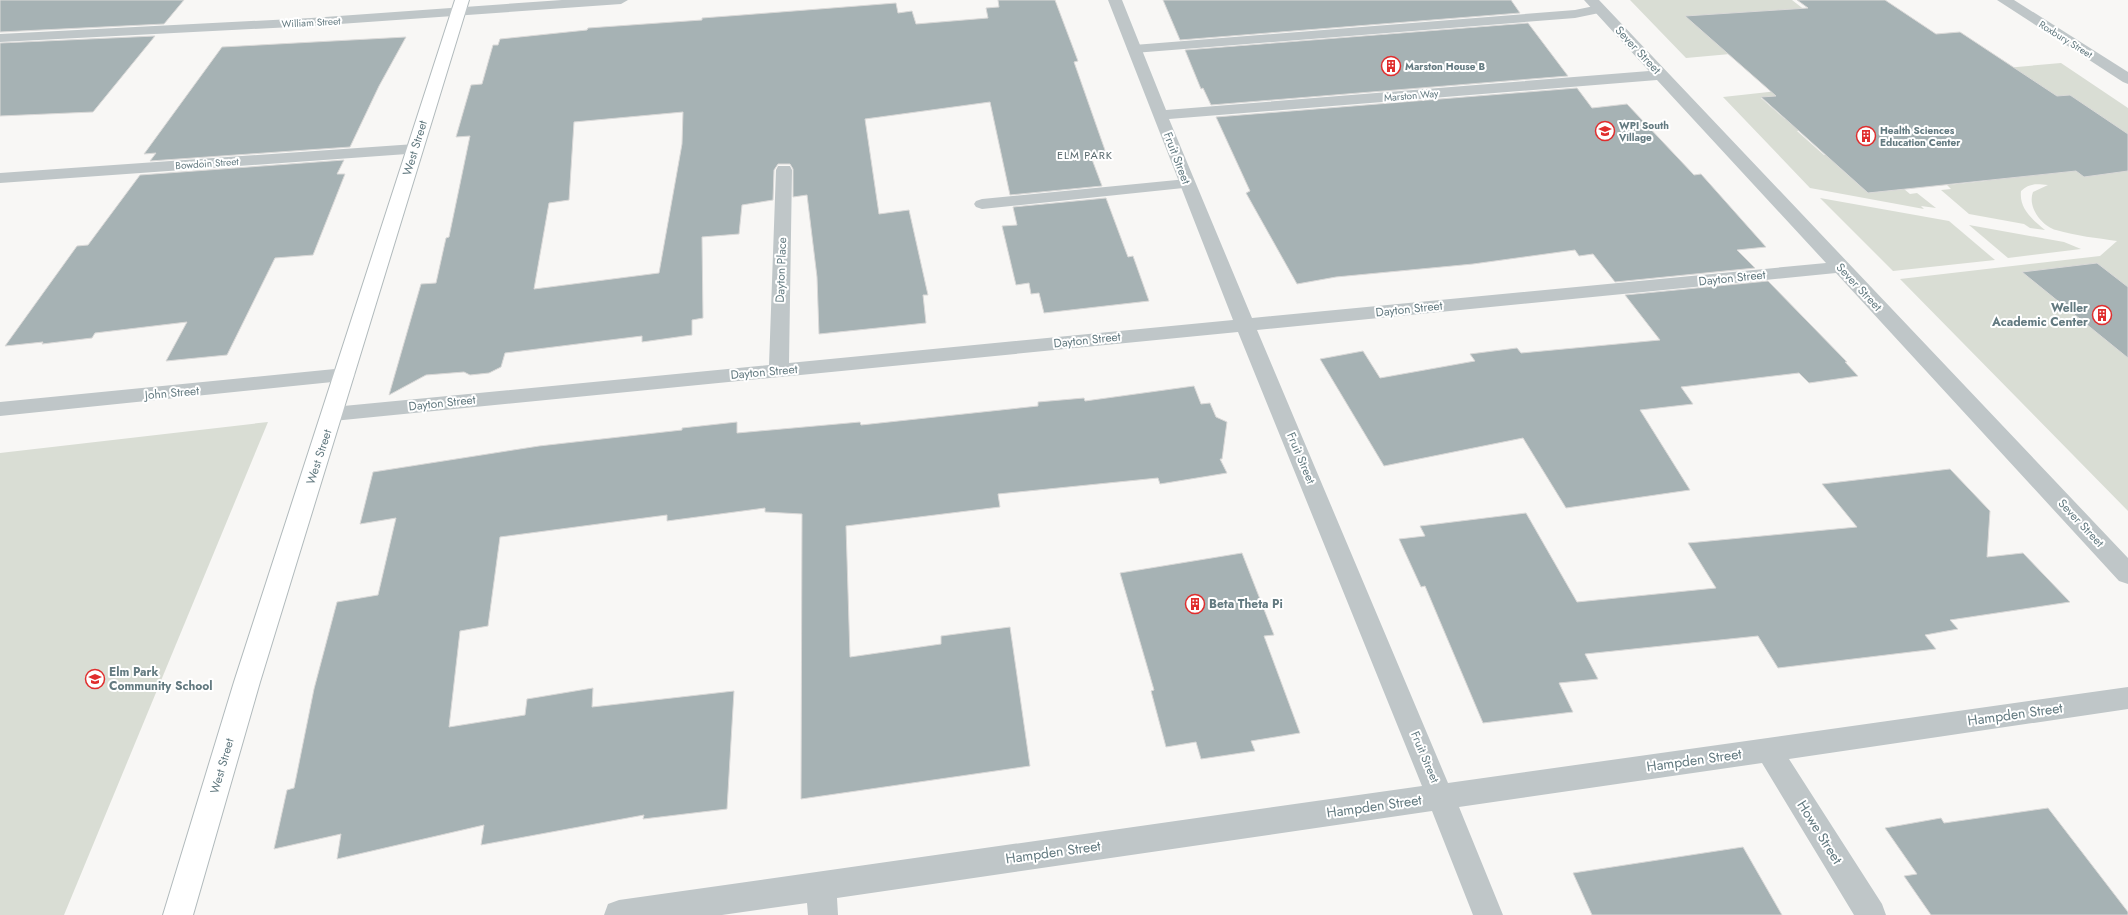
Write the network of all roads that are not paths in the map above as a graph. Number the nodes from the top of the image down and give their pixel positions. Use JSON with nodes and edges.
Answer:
{"nodes":[{"id":1,"x":621,"y":0,"type":"edge"},
{"id":2,"x":1115,"y":0,"type":"edge"},
{"id":3,"x":2004,"y":0,"type":"edge"},
{"id":4,"x":1595,"y":4,"type":"edge"},
{"id":5,"x":459,"y":6,"type":"edge"},
{"id":6,"x":0,"y":38,"type":"edge"},
{"id":7,"x":1134,"y":49,"type":"junction"},
{"id":8,"x":1661,"y":75,"type":"junction"},
{"id":9,"x":2128,"y":79,"type":"edge"},
{"id":10,"x":1161,"y":115,"type":"junction"},
{"id":11,"x":414,"y":150,"type":"junction"},
{"id":12,"x":784,"y":170,"type":"dead end"},
{"id":13,"x":0,"y":178,"type":"edge"},
{"id":14,"x":1187,"y":184,"type":"junction"},
{"id":15,"x":982,"y":204,"type":"dead end"},
{"id":16,"x":1841,"y":267,"type":"junction"},
{"id":17,"x":1246,"y":325,"type":"junction"},
{"id":18,"x":779,"y":371,"type":"junction"},
{"id":19,"x":345,"y":375,"type":"junction"},
{"id":20,"x":0,"y":409,"type":"edge"},
{"id":21,"x":333,"y":414,"type":"junction"},
{"id":22,"x":2128,"y":574,"type":"edge"},
{"id":23,"x":2128,"y":698,"type":"edge"},
{"id":24,"x":1768,"y":749,"type":"junction"},
{"id":25,"x":1442,"y":797,"type":"junction"},
{"id":26,"x":821,"y":886,"type":"junction"},
{"id":27,"x":178,"y":915,"type":"edge"},
{"id":28,"x":619,"y":915,"type":"edge"},
{"id":29,"x":823,"y":915,"type":"edge"},
{"id":30,"x":1488,"y":915,"type":"edge"},
{"id":31,"x":1872,"y":915,"type":"edge"}],
"edges":[{"from":1,"to":5,"type":"street","name":"William Street"},
{"from":2,"to":7,"type":"street","name":"Fruit Street"},
{"from":3,"to":9,"type":"street","name":"Roxbury Street"},
{"from":4,"to":7,"type":"lane"},
{"from":4,"to":8,"type":"street","name":"Sever Street"},
{"from":5,"to":6,"type":"street","name":"William Street"},
{"from":5,"to":11,"type":"street","name":"West Street"},
{"from":7,"to":10,"type":"street","name":"Fruit Street"},
{"from":8,"to":10,"type":"street","name":"Marston Way"},
{"from":8,"to":16,"type":"street","name":"Sever Street"},
{"from":10,"to":14,"type":"street","name":"Fruit Street"},
{"from":11,"to":13,"type":"street","name":"Bowdoin Street"},
{"from":11,"to":19,"type":"street","name":"West Street"},
{"from":12,"to":18,"type":"street","name":"Dayton Place"},
{"from":14,"to":15,"type":"lane"},
{"from":14,"to":17,"type":"street","name":"Fruit Street"},
{"from":16,"to":17,"type":"street","name":"Dayton Street"},
{"from":16,"to":22,"type":"street","name":"Sever Street"},
{"from":17,"to":18,"type":"street","name":"Dayton Street"},
{"from":17,"to":25,"type":"street","name":"Fruit Street"},
{"from":18,"to":21,"type":"street","name":"Dayton Street"},
{"from":19,"to":20,"type":"street","name":"John Street"},
{"from":19,"to":21,"type":"street","name":"West Street"},
{"from":21,"to":27,"type":"street","name":"West Street"},
{"from":23,"to":24,"type":"street","name":"Hampden Street"},
{"from":24,"to":25,"type":"street","name":"Hampden Street"},
{"from":24,"to":31,"type":"street","name":"Howe Street"},
{"from":25,"to":26,"type":"street","name":"Hampden Street"},
{"from":25,"to":30,"type":"street","name":"Fruit Street"},
{"from":26,"to":28,"type":"street","name":"Hampden Street"},
{"from":26,"to":29,"type":"street"}]}
